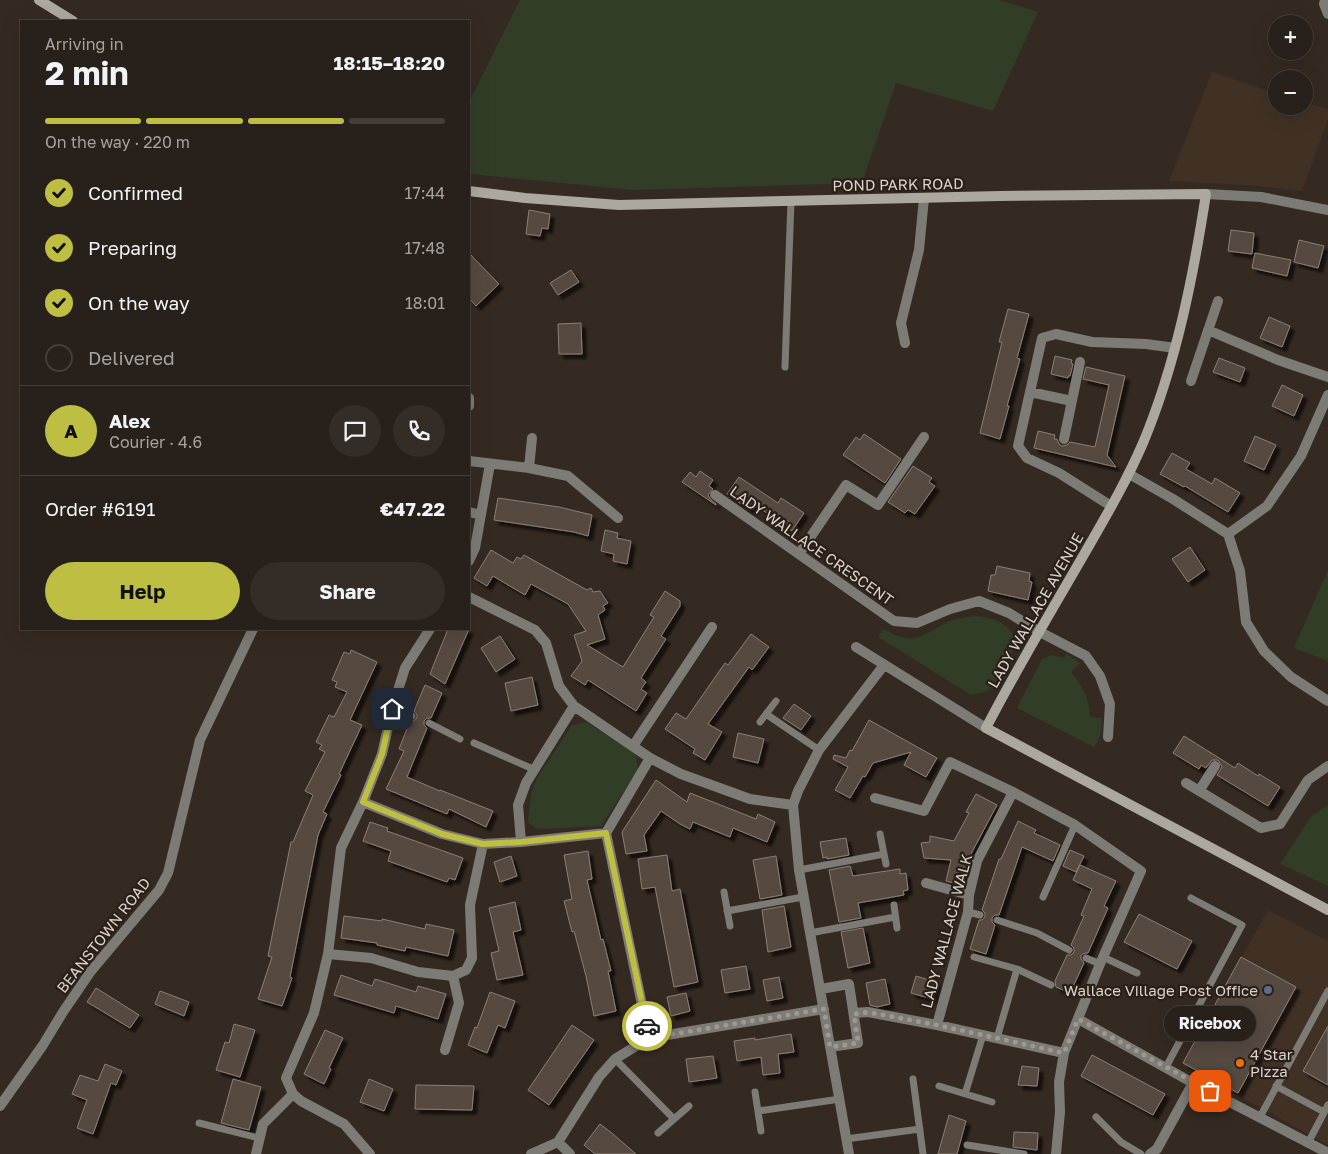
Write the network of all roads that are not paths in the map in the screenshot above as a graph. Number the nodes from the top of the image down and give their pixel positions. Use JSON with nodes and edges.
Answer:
{"nodes":[{"id":1,"x":40,"y":0,"type":"edge"},
{"id":2,"x":1325,"y":0,"type":"edge"},
{"id":3,"x":1328,"y":14,"type":"edge"},
{"id":4,"x":71,"y":20,"type":"edge"},
{"id":5,"x":470,"y":191,"type":"edge"},
{"id":6,"x":1206,"y":194,"type":"junction"},
{"id":7,"x":924,"y":198,"type":"junction"},
{"id":8,"x":791,"y":201,"type":"junction"},
{"id":9,"x":1328,"y":210,"type":"edge"},
{"id":10,"x":1218,"y":301,"type":"dead end"},
{"id":11,"x":1208,"y":330,"type":"junction"},
{"id":12,"x":904,"y":343,"type":"dead end"},
{"id":13,"x":1175,"y":348,"type":"junction"},
{"id":14,"x":1080,"y":362,"type":"dead end"},
{"id":15,"x":785,"y":367,"type":"dead end"},
{"id":16,"x":1328,"y":378,"type":"edge"},
{"id":17,"x":1191,"y":381,"type":"dead end"},
{"id":18,"x":1030,"y":392,"type":"junction"},
{"id":19,"x":1328,"y":395,"type":"edge"},
{"id":20,"x":1072,"y":401,"type":"junction"},
{"id":21,"x":924,"y":437,"type":"dead end"},
{"id":22,"x":532,"y":438,"type":"dead end"},
{"id":23,"x":1064,"y":439,"type":"dead end"},
{"id":24,"x":470,"y":461,"type":"edge"},
{"id":25,"x":490,"y":464,"type":"junction"},
{"id":26,"x":529,"y":468,"type":"junction"},
{"id":27,"x":1129,"y":474,"type":"junction"},
{"id":28,"x":715,"y":495,"type":"dead end"},
{"id":29,"x":1111,"y":506,"type":"junction"},
{"id":30,"x":470,"y":512,"type":"edge"},
{"id":31,"x":480,"y":515,"type":"junction"},
{"id":32,"x":618,"y":518,"type":"dead end"},
{"id":33,"x":1228,"y":534,"type":"junction"},
{"id":34,"x":799,"y":554,"type":"junction"},
{"id":35,"x":470,"y":559,"type":"edge"},
{"id":36,"x":470,"y":597,"type":"edge"},
{"id":37,"x":712,"y":627,"type":"dead end"},
{"id":38,"x":253,"y":630,"type":"edge"},
{"id":39,"x":429,"y":630,"type":"edge"},
{"id":40,"x":1040,"y":632,"type":"junction"},
{"id":41,"x":856,"y":647,"type":"dead end"},
{"id":42,"x":884,"y":665,"type":"junction"},
{"id":43,"x":776,"y":700,"type":"dead end"},
{"id":44,"x":1328,"y":700,"type":"edge"},
{"id":45,"x":574,"y":706,"type":"junction"},
{"id":46,"x":392,"y":709,"type":"junction"},
{"id":47,"x":766,"y":714,"type":"junction"},
{"id":48,"x":412,"y":716,"type":"dead end"},
{"id":49,"x":760,"y":722,"type":"dead end"},
{"id":50,"x":429,"y":723,"type":"dead end"},
{"id":51,"x":986,"y":728,"type":"junction"},
{"id":52,"x":1108,"y":737,"type":"dead end"},
{"id":53,"x":460,"y":738,"type":"dead end"},
{"id":54,"x":474,"y":743,"type":"dead end"},
{"id":55,"x":633,"y":746,"type":"junction"},
{"id":56,"x":819,"y":750,"type":"junction"},
{"id":57,"x":650,"y":758,"type":"junction"},
{"id":58,"x":1215,"y":766,"type":"dead end"},
{"id":59,"x":1328,"y":766,"type":"edge"},
{"id":60,"x":533,"y":769,"type":"junction"},
{"id":61,"x":1186,"y":783,"type":"dead end"},
{"id":62,"x":1199,"y":791,"type":"junction"},
{"id":63,"x":1013,"y":792,"type":"junction"},
{"id":64,"x":875,"y":798,"type":"dead end"},
{"id":65,"x":363,"y":802,"type":"junction"},
{"id":66,"x":793,"y":805,"type":"junction"},
{"id":67,"x":1075,"y":825,"type":"junction"},
{"id":68,"x":606,"y":833,"type":"junction"},
{"id":69,"x":880,"y":834,"type":"dead end"},
{"id":70,"x":521,"y":842,"type":"junction"},
{"id":71,"x":483,"y":844,"type":"junction"},
{"id":72,"x":884,"y":854,"type":"junction"},
{"id":73,"x":886,"y":864,"type":"dead end"},
{"id":74,"x":798,"y":870,"type":"junction"},
{"id":75,"x":926,"y":883,"type":"dead end"},
{"id":76,"x":724,"y":892,"type":"dead end"},
{"id":77,"x":970,"y":895,"type":"junction"},
{"id":78,"x":1043,"y":897,"type":"dead end"},
{"id":79,"x":803,"y":898,"type":"junction"},
{"id":80,"x":1191,"y":898,"type":"dead end"},
{"id":81,"x":894,"y":905,"type":"dead end"},
{"id":82,"x":1328,"y":910,"type":"edge"},
{"id":83,"x":727,"y":911,"type":"junction"},
{"id":84,"x":968,"y":912,"type":"junction"},
{"id":85,"x":980,"y":915,"type":"dead end"},
{"id":86,"x":895,"y":917,"type":"junction"},
{"id":87,"x":997,"y":920,"type":"dead end"},
{"id":88,"x":730,"y":926,"type":"dead end"},
{"id":89,"x":897,"y":928,"type":"dead end"},
{"id":90,"x":810,"y":933,"type":"junction"},
{"id":91,"x":1069,"y":950,"type":"dead end"},
{"id":92,"x":328,"y":954,"type":"junction"},
{"id":93,"x":974,"y":957,"type":"dead end"},
{"id":94,"x":1086,"y":958,"type":"dead end"},
{"id":95,"x":1102,"y":960,"type":"junction"},
{"id":96,"x":1017,"y":970,"type":"junction"},
{"id":97,"x":1137,"y":973,"type":"dead end"},
{"id":98,"x":453,"y":976,"type":"junction"},
{"id":99,"x":1051,"y":985,"type":"dead end"},
{"id":100,"x":821,"y":988,"type":"junction"},
{"id":101,"x":1328,"y":991,"type":"edge"},
{"id":102,"x":824,"y":1009,"type":"junction"},
{"id":103,"x":854,"y":1014,"type":"junction"},
{"id":104,"x":1078,"y":1019,"type":"junction"},
{"id":105,"x":937,"y":1025,"type":"junction"},
{"id":106,"x":983,"y":1035,"type":"junction"},
{"id":107,"x":649,"y":1038,"type":"junction"},
{"id":108,"x":998,"y":1038,"type":"junction"},
{"id":109,"x":830,"y":1047,"type":"junction"},
{"id":110,"x":445,"y":1050,"type":"dead end"},
{"id":111,"x":1064,"y":1053,"type":"junction"},
{"id":112,"x":615,"y":1058,"type":"junction"},
{"id":113,"x":1166,"y":1067,"type":"junction"},
{"id":114,"x":913,"y":1079,"type":"dead end"},
{"id":115,"x":1193,"y":1082,"type":"junction"},
{"id":116,"x":939,"y":1086,"type":"dead end"},
{"id":117,"x":1276,"y":1086,"type":"junction"},
{"id":118,"x":754,"y":1092,"type":"dead end"},
{"id":119,"x":293,"y":1094,"type":"junction"},
{"id":120,"x":965,"y":1094,"type":"junction"},
{"id":121,"x":840,"y":1099,"type":"junction"},
{"id":122,"x":992,"y":1102,"type":"dead end"},
{"id":123,"x":0,"y":1106,"type":"edge"},
{"id":124,"x":689,"y":1106,"type":"dead end"},
{"id":125,"x":1326,"y":1108,"type":"edge"},
{"id":126,"x":758,"y":1111,"type":"junction"},
{"id":127,"x":1260,"y":1117,"type":"junction"},
{"id":128,"x":1096,"y":1118,"type":"dead end"},
{"id":129,"x":674,"y":1119,"type":"junction"},
{"id":130,"x":199,"y":1123,"type":"dead end"},
{"id":131,"x":920,"y":1129,"type":"junction"},
{"id":132,"x":761,"y":1131,"type":"dead end"},
{"id":133,"x":658,"y":1133,"type":"dead end"},
{"id":134,"x":259,"y":1138,"type":"junction"},
{"id":135,"x":846,"y":1139,"type":"junction"},
{"id":136,"x":558,"y":1142,"type":"junction"},
{"id":137,"x":1308,"y":1143,"type":"junction"},
{"id":138,"x":968,"y":1145,"type":"dead end"},
{"id":139,"x":1328,"y":1153,"type":"edge"},
{"id":140,"x":256,"y":1154,"type":"edge"},
{"id":141,"x":370,"y":1154,"type":"edge"},
{"id":142,"x":531,"y":1154,"type":"edge"},
{"id":143,"x":570,"y":1154,"type":"edge"},
{"id":144,"x":849,"y":1154,"type":"edge"},
{"id":145,"x":923,"y":1154,"type":"edge"},
{"id":146,"x":1024,"y":1154,"type":"edge"},
{"id":147,"x":1056,"y":1154,"type":"edge"},
{"id":148,"x":1141,"y":1154,"type":"edge"},
{"id":149,"x":1150,"y":1154,"type":"edge"}],
"edges":[{"from":1,"to":4,"type":"main road"},
{"from":2,"to":3,"type":"street"},
{"from":5,"to":8,"type":"main road","name":"POND PARK ROAD"},
{"from":6,"to":7,"type":"main road","name":"POND PARK ROAD"},
{"from":6,"to":9,"type":"street","name":"POND PARK ROAD"},
{"from":6,"to":13,"type":"main road","name":"LADY WALLACE AVENUE"},
{"from":7,"to":8,"type":"main road","name":"POND PARK ROAD"},
{"from":7,"to":12,"type":"street"},
{"from":8,"to":15,"type":"lane"},
{"from":10,"to":11,"type":"street"},
{"from":11,"to":16,"type":"street"},
{"from":11,"to":17,"type":"street"},
{"from":13,"to":18,"type":"street"},
{"from":13,"to":27,"type":"main road","name":"LADY WALLACE AVENUE"},
{"from":14,"to":20,"type":"street"},
{"from":18,"to":20,"type":"street"},
{"from":18,"to":29,"type":"street"},
{"from":19,"to":33,"type":"street"},
{"from":20,"to":23,"type":"street"},
{"from":21,"to":34,"type":"street"},
{"from":22,"to":26,"type":"street"},
{"from":24,"to":25,"type":"street"},
{"from":25,"to":26,"type":"street"},
{"from":25,"to":31,"type":"street"},
{"from":26,"to":32,"type":"street"},
{"from":27,"to":29,"type":"main road","name":"LADY WALLACE AVENUE"},
{"from":27,"to":33,"type":"street"},
{"from":28,"to":34,"type":"street","name":"LADY WALLACE CRESCENT"},
{"from":29,"to":40,"type":"main road","name":"LADY WALLACE AVENUE"},
{"from":30,"to":31,"type":"street"},
{"from":31,"to":35,"type":"street"},
{"from":33,"to":44,"type":"street"},
{"from":34,"to":40,"type":"street","name":"LADY WALLACE CRESCENT"},
{"from":36,"to":45,"type":"street"},
{"from":37,"to":55,"type":"street"},
{"from":38,"to":123,"type":"street","name":"BEANSTOWN ROAD"},
{"from":39,"to":46,"type":"street"},
{"from":40,"to":51,"type":"main road","name":"LADY WALLACE AVENUE"},
{"from":40,"to":52,"type":"street","name":"LADY WALLACE CRESCENT"},
{"from":41,"to":42,"type":"street"},
{"from":42,"to":51,"type":"street"},
{"from":42,"to":56,"type":"street"},
{"from":43,"to":47,"type":"lane"},
{"from":45,"to":55,"type":"street"},
{"from":45,"to":60,"type":"street"},
{"from":46,"to":48,"type":"lane"},
{"from":46,"to":65,"type":"street"},
{"from":47,"to":49,"type":"lane"},
{"from":47,"to":56,"type":"lane"},
{"from":50,"to":53,"type":"lane"},
{"from":51,"to":82,"type":"main road"},
{"from":54,"to":60,"type":"lane"},
{"from":55,"to":57,"type":"street"},
{"from":56,"to":66,"type":"street"},
{"from":57,"to":66,"type":"street"},
{"from":57,"to":68,"type":"street"},
{"from":58,"to":62,"type":"street"},
{"from":59,"to":62,"type":"street"},
{"from":60,"to":70,"type":"street"},
{"from":61,"to":62,"type":"street"},
{"from":63,"to":64,"type":"street"},
{"from":63,"to":67,"type":"street"},
{"from":63,"to":77,"type":"street","name":"LADY WALLACE WALK"},
{"from":65,"to":71,"type":"street"},
{"from":65,"to":92,"type":"street"},
{"from":66,"to":74,"type":"street"},
{"from":67,"to":78,"type":"lane"},
{"from":67,"to":95,"type":"street"},
{"from":68,"to":70,"type":"street"},
{"from":68,"to":107,"type":"street"},
{"from":69,"to":72,"type":"lane"},
{"from":70,"to":71,"type":"street"},
{"from":71,"to":98,"type":"street"},
{"from":72,"to":73,"type":"lane"},
{"from":72,"to":74,"type":"lane"},
{"from":74,"to":79,"type":"street"},
{"from":75,"to":77,"type":"street"},
{"from":76,"to":83,"type":"lane"},
{"from":77,"to":84,"type":"street","name":"LADY WALLACE WALK"},
{"from":79,"to":83,"type":"lane"},
{"from":79,"to":90,"type":"street"},
{"from":80,"to":113,"type":"lane"},
{"from":81,"to":86,"type":"lane"},
{"from":83,"to":88,"type":"lane"},
{"from":84,"to":85,"type":"lane"},
{"from":84,"to":105,"type":"street","name":"LADY WALLACE WALK"},
{"from":86,"to":89,"type":"lane"},
{"from":86,"to":90,"type":"lane"},
{"from":87,"to":91,"type":"lane"},
{"from":90,"to":100,"type":"street"},
{"from":92,"to":98,"type":"street"},
{"from":92,"to":119,"type":"street"},
{"from":93,"to":96,"type":"lane"},
{"from":94,"to":95,"type":"lane"},
{"from":95,"to":97,"type":"lane"},
{"from":95,"to":104,"type":"street"},
{"from":96,"to":99,"type":"lane"},
{"from":96,"to":108,"type":"lane"},
{"from":98,"to":110,"type":"street"},
{"from":100,"to":102,"type":"street"},
{"from":100,"to":103,"type":"street"},
{"from":101,"to":117,"type":"lane"},
{"from":102,"to":107,"type":"street"},
{"from":102,"to":109,"type":"street"},
{"from":103,"to":105,"type":"street"},
{"from":103,"to":109,"type":"street"},
{"from":104,"to":111,"type":"street"},
{"from":104,"to":113,"type":"street"},
{"from":105,"to":106,"type":"street"},
{"from":106,"to":108,"type":"street"},
{"from":106,"to":120,"type":"lane"},
{"from":107,"to":112,"type":"street"},
{"from":108,"to":111,"type":"street"},
{"from":109,"to":121,"type":"street"},
{"from":111,"to":147,"type":"street"},
{"from":112,"to":129,"type":"lane"},
{"from":112,"to":136,"type":"street"},
{"from":113,"to":115,"type":"street"},
{"from":114,"to":131,"type":"lane"},
{"from":115,"to":127,"type":"street"},
{"from":115,"to":149,"type":"street"},
{"from":116,"to":120,"type":"lane"},
{"from":117,"to":125,"type":"lane"},
{"from":117,"to":127,"type":"lane"},
{"from":118,"to":126,"type":"lane"},
{"from":119,"to":134,"type":"street"},
{"from":119,"to":141,"type":"street"},
{"from":120,"to":122,"type":"lane"},
{"from":121,"to":126,"type":"lane"},
{"from":121,"to":135,"type":"street"},
{"from":124,"to":129,"type":"lane"},
{"from":125,"to":137,"type":"lane"},
{"from":126,"to":132,"type":"lane"},
{"from":127,"to":137,"type":"street"},
{"from":128,"to":148,"type":"lane"},
{"from":129,"to":133,"type":"lane"},
{"from":130,"to":134,"type":"lane"},
{"from":131,"to":135,"type":"lane"},
{"from":131,"to":145,"type":"lane"},
{"from":134,"to":140,"type":"street"},
{"from":135,"to":144,"type":"street"},
{"from":136,"to":142,"type":"street"},
{"from":136,"to":143,"type":"street"},
{"from":137,"to":139,"type":"street"},
{"from":138,"to":146,"type":"lane"}]}
